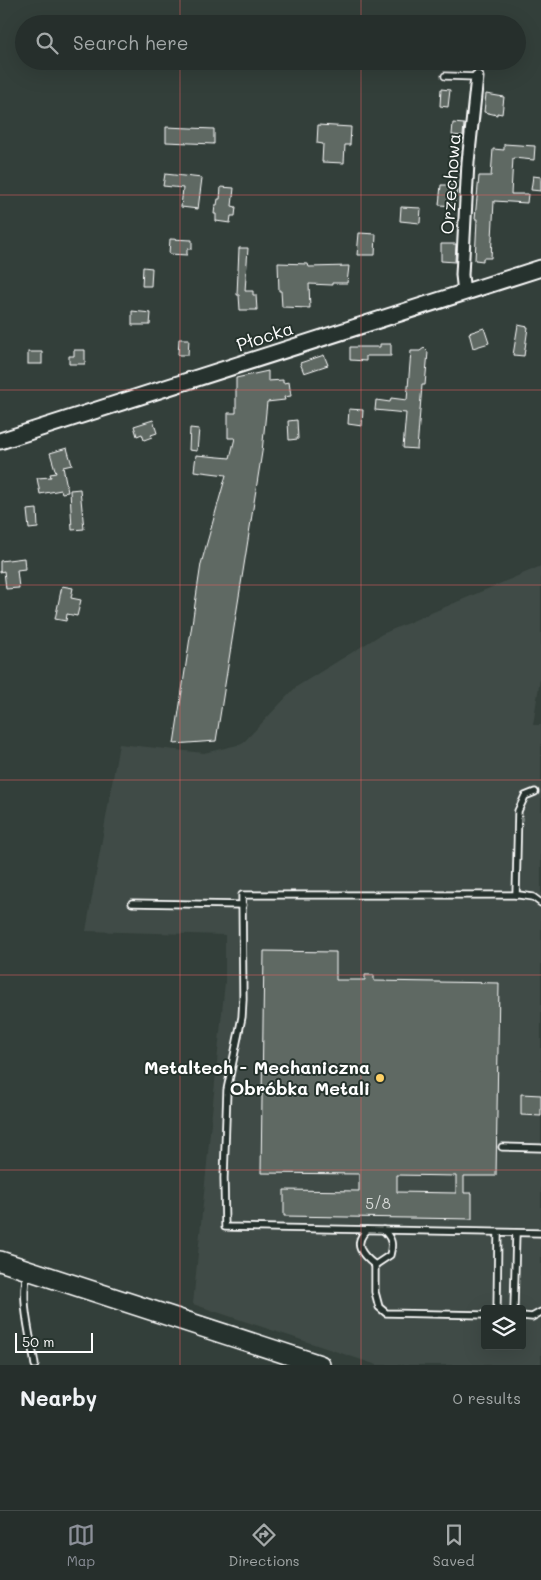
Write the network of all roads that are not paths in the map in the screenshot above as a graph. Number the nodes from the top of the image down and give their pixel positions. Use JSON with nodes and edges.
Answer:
{"nodes":[{"id":1,"x":445,"y":76,"type":"dead end"},
{"id":2,"x":477,"y":77,"type":"joint"},
{"id":3,"x":541,"y":268,"type":"edge"},
{"id":4,"x":464,"y":293,"type":"junction"},
{"id":5,"x":0,"y":440,"type":"edge"},
{"id":6,"x":535,"y":792,"type":"dead end"},
{"id":7,"x":516,"y":895,"type":"junction"},
{"id":8,"x":132,"y":903,"type":"dead end"},
{"id":9,"x":541,"y":903,"type":"edge"},
{"id":10,"x":243,"y":904,"type":"junction"},
{"id":11,"x":502,"y":1147,"type":"dead end"},
{"id":12,"x":541,"y":1148,"type":"edge"},
{"id":13,"x":367,"y":1230,"type":"junction"},
{"id":14,"x":384,"y":1230,"type":"junction"},
{"id":15,"x":498,"y":1233,"type":"junction"},
{"id":16,"x":516,"y":1233,"type":"junction"},
{"id":17,"x":541,"y":1234,"type":"edge"},
{"id":18,"x":0,"y":1261,"type":"edge"},
{"id":19,"x":375,"y":1265,"type":"junction"},
{"id":20,"x":28,"y":1270,"type":"junction"},
{"id":21,"x":497,"y":1305,"type":"edge"},
{"id":22,"x":514,"y":1305,"type":"edge"},
{"id":23,"x":541,"y":1312,"type":"edge"},
{"id":24,"x":481,"y":1315,"type":"edge"},
{"id":25,"x":526,"y":1316,"type":"edge"},
{"id":26,"x":35,"y":1365,"type":"edge"},
{"id":27,"x":320,"y":1365,"type":"edge"}],
"edges":[{"from":1,"to":2,"type":"lane"},
{"from":2,"to":4,"type":"street","name":"Orzechowa"},
{"from":3,"to":4,"type":"street","name":"Płocka"},
{"from":4,"to":5,"type":"street","name":"Płocka"},
{"from":6,"to":7,"type":"lane"},
{"from":7,"to":9,"type":"lane"},
{"from":7,"to":10,"type":"lane"},
{"from":8,"to":10,"type":"lane"},
{"from":10,"to":13,"type":"lane"},
{"from":11,"to":12,"type":"lane"},
{"from":13,"to":14,"type":"lane"},
{"from":13,"to":19,"type":"lane"},
{"from":14,"to":15,"type":"lane"},
{"from":14,"to":19,"type":"lane"},
{"from":15,"to":16,"type":"lane"},
{"from":15,"to":21,"type":"lane"},
{"from":16,"to":17,"type":"lane"},
{"from":16,"to":22,"type":"lane"},
{"from":18,"to":20,"type":"main road"},
{"from":19,"to":24,"type":"lane"},
{"from":20,"to":26,"type":"lane"},
{"from":20,"to":27,"type":"main road"},
{"from":23,"to":25,"type":"lane"}]}
